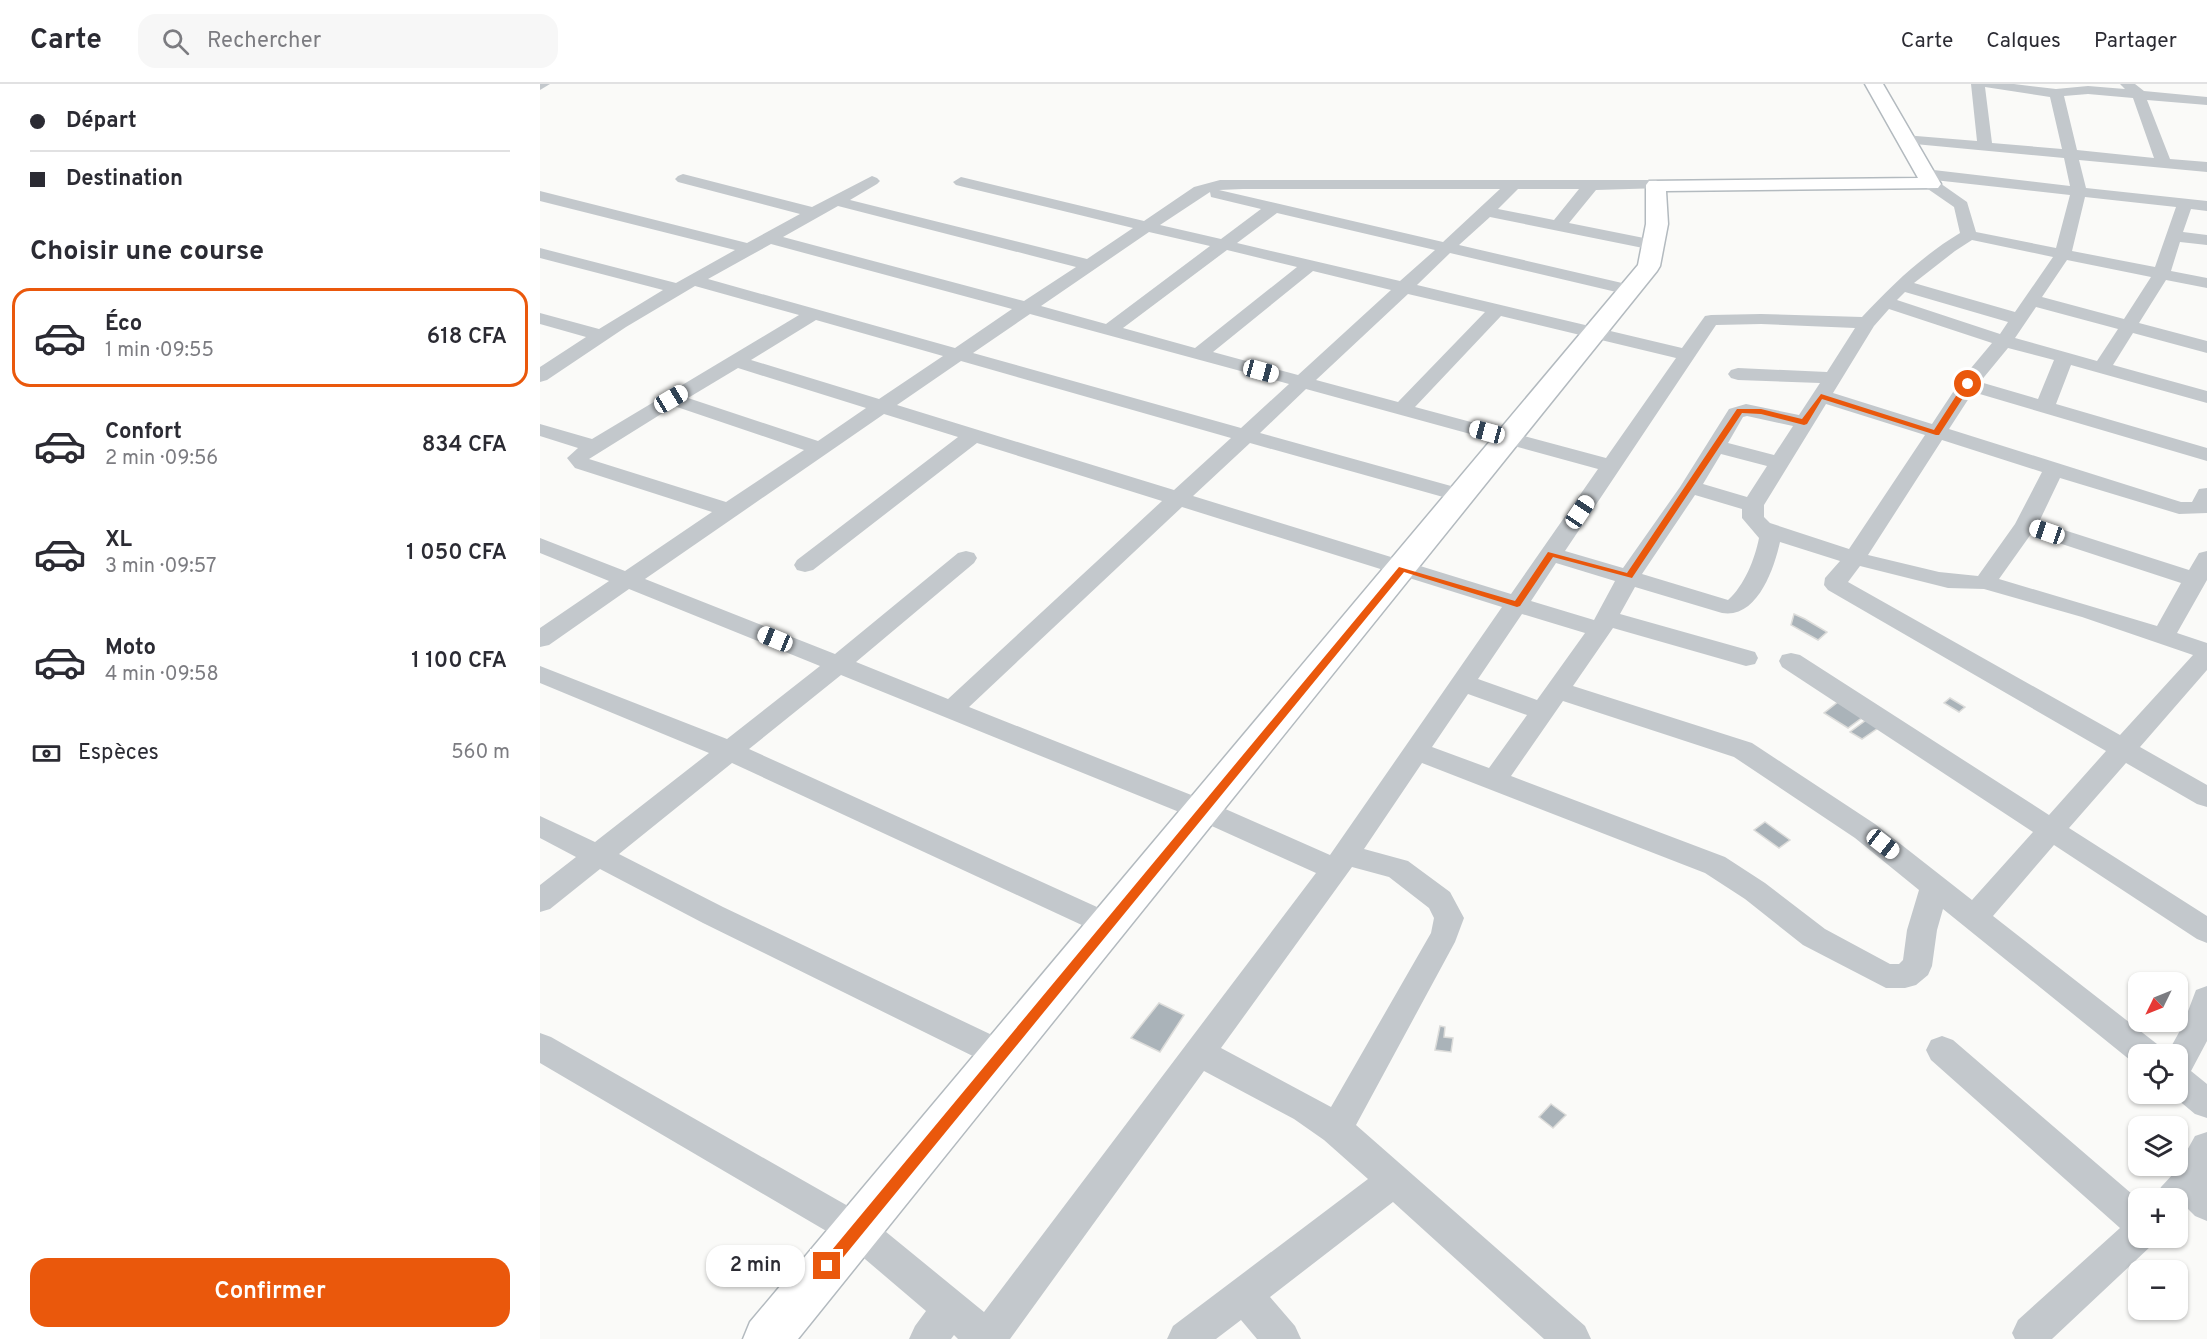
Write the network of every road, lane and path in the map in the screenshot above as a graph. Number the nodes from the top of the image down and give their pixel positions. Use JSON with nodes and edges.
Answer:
{"nodes":[{"id":1,"x":1874,"y":84,"type":"edge"},
{"id":2,"x":1978,"y":84,"type":"edge"},
{"id":3,"x":1988,"y":84,"type":"edge"},
{"id":4,"x":2132,"y":89,"type":"edge"},
{"id":5,"x":2055,"y":93,"type":"junction"},
{"id":6,"x":2207,"y":101,"type":"edge"},
{"id":7,"x":1904,"y":139,"type":"junction"},
{"id":8,"x":1985,"y":146,"type":"junction"},
{"id":9,"x":2069,"y":154,"type":"junction"},
{"id":10,"x":2163,"y":163,"type":"junction"},
{"id":11,"x":2207,"y":167,"type":"edge"},
{"id":12,"x":683,"y":179,"type":"dead end"},
{"id":13,"x":1928,"y":179,"type":"junction"},
{"id":14,"x":872,"y":181,"type":"dead end"},
{"id":15,"x":962,"y":182,"type":"dead end"},
{"id":16,"x":1515,"y":184,"type":"junction"},
{"id":17,"x":1592,"y":184,"type":"junction"},
{"id":18,"x":1656,"y":185,"type":"junction"},
{"id":19,"x":1200,"y":190,"type":"junction"},
{"id":20,"x":2079,"y":191,"type":"junction"},
{"id":21,"x":540,"y":196,"type":"edge"},
{"id":22,"x":836,"y":201,"type":"junction"},
{"id":23,"x":2185,"y":203,"type":"junction"},
{"id":24,"x":2207,"y":206,"type":"edge"},
{"id":25,"x":1274,"y":207,"type":"junction"},
{"id":26,"x":1486,"y":211,"type":"junction"},
{"id":27,"x":815,"y":213,"type":"junction"},
{"id":28,"x":1558,"y":225,"type":"junction"},
{"id":29,"x":1146,"y":226,"type":"junction"},
{"id":30,"x":1968,"y":235,"type":"junction"},
{"id":31,"x":2173,"y":236,"type":"junction"},
{"id":32,"x":769,"y":238,"type":"junction"},
{"id":33,"x":2207,"y":240,"type":"edge"},
{"id":34,"x":1223,"y":244,"type":"junction"},
{"id":35,"x":1653,"y":245,"type":"junction"},
{"id":36,"x":1446,"y":248,"type":"junction"},
{"id":37,"x":750,"y":249,"type":"junction"},
{"id":38,"x":540,"y":253,"type":"edge"},
{"id":39,"x":2063,"y":254,"type":"junction"},
{"id":40,"x":1089,"y":265,"type":"junction"},
{"id":41,"x":1310,"y":265,"type":"junction"},
{"id":42,"x":2161,"y":274,"type":"junction"},
{"id":43,"x":2207,"y":283,"type":"edge"},
{"id":44,"x":686,"y":284,"type":"junction"},
{"id":45,"x":1901,"y":285,"type":"junction"},
{"id":46,"x":1404,"y":288,"type":"junction"},
{"id":47,"x":1629,"y":290,"type":"junction"},
{"id":48,"x":2032,"y":300,"type":"junction"},
{"id":49,"x":1886,"y":302,"type":"junction"},
{"id":50,"x":1027,"y":308,"type":"junction"},
{"id":51,"x":1497,"y":310,"type":"junction"},
{"id":52,"x":814,"y":314,"type":"junction"},
{"id":53,"x":540,"y":318,"type":"edge"},
{"id":54,"x":2019,"y":319,"type":"junction"},
{"id":55,"x":1867,"y":322,"type":"junction"},
{"id":56,"x":2130,"y":326,"type":"junction"},
{"id":57,"x":1109,"y":330,"type":"junction"},
{"id":58,"x":1594,"y":333,"type":"junction"},
{"id":59,"x":603,"y":336,"type":"junction"},
{"id":60,"x":2004,"y":341,"type":"junction"},
{"id":61,"x":2207,"y":347,"type":"edge"},
{"id":62,"x":958,"y":354,"type":"junction"},
{"id":63,"x":1199,"y":354,"type":"junction"},
{"id":64,"x":1687,"y":355,"type":"junction"},
{"id":65,"x":2064,"y":358,"type":"junction"},
{"id":66,"x":735,"y":361,"type":"junction"},
{"id":67,"x":2102,"y":368,"type":"junction"},
{"id":68,"x":1738,"y":374,"type":"dead end"},
{"id":69,"x":540,"y":376,"type":"edge"},
{"id":70,"x":1303,"y":382,"type":"junction"},
{"id":71,"x":1968,"y":384,"type":"junction"},
{"id":72,"x":1826,"y":387,"type":"junction"},
{"id":73,"x":2207,"y":397,"type":"edge"},
{"id":74,"x":671,"y":399,"type":"junction"},
{"id":75,"x":881,"y":406,"type":"junction"},
{"id":76,"x":2045,"y":406,"type":"junction"},
{"id":77,"x":1402,"y":409,"type":"junction"},
{"id":78,"x":1804,"y":422,"type":"junction"},
{"id":79,"x":540,"y":430,"type":"edge"},
{"id":80,"x":1936,"y":433,"type":"junction"},
{"id":81,"x":974,"y":435,"type":"junction"},
{"id":82,"x":1245,"y":435,"type":"junction"},
{"id":83,"x":1509,"y":438,"type":"junction"},
{"id":84,"x":594,"y":446,"type":"junction"},
{"id":85,"x":1716,"y":446,"type":"junction"},
{"id":86,"x":820,"y":448,"type":"junction"},
{"id":87,"x":2207,"y":454,"type":"edge"},
{"id":88,"x":1780,"y":463,"type":"junction"},
{"id":89,"x":1612,"y":466,"type":"junction"},
{"id":90,"x":2054,"y":469,"type":"junction"},
{"id":91,"x":1690,"y":487,"type":"junction"},
{"id":92,"x":2207,"y":494,"type":"edge"},
{"id":93,"x":1461,"y":496,"type":"junction"},
{"id":94,"x":1177,"y":499,"type":"junction"},
{"id":95,"x":1753,"y":505,"type":"junction"},
{"id":96,"x":729,"y":510,"type":"junction"},
{"id":97,"x":2026,"y":525,"type":"junction"},
{"id":98,"x":1762,"y":528,"type":"junction"},
{"id":99,"x":540,"y":545,"type":"edge"},
{"id":100,"x":1551,"y":554,"type":"junction"},
{"id":101,"x":966,"y":558,"type":"dead end"},
{"id":102,"x":2207,"y":558,"type":"edge"},
{"id":103,"x":1854,"y":559,"type":"junction"},
{"id":104,"x":805,"y":565,"type":"dead end"},
{"id":105,"x":1402,"y":568,"type":"junction"},
{"id":106,"x":1629,"y":576,"type":"junction"},
{"id":107,"x":627,"y":580,"type":"junction"},
{"id":108,"x":2194,"y":580,"type":"junction"},
{"id":109,"x":1985,"y":582,"type":"junction"},
{"id":110,"x":1517,"y":604,"type":"junction"},
{"id":111,"x":1603,"y":624,"type":"junction"},
{"id":112,"x":2163,"y":637,"type":"junction"},
{"id":113,"x":540,"y":639,"type":"edge"},
{"id":114,"x":2207,"y":652,"type":"edge"},
{"id":115,"x":1746,"y":658,"type":"dead end"},
{"id":116,"x":1791,"y":661,"type":"dead end"},
{"id":117,"x":838,"y":664,"type":"junction"},
{"id":118,"x":540,"y":674,"type":"edge"},
{"id":119,"x":1463,"y":683,"type":"junction"},
{"id":120,"x":1557,"y":690,"type":"junction"},
{"id":121,"x":951,"y":710,"type":"junction"},
{"id":122,"x":1542,"y":711,"type":"junction"},
{"id":123,"x":2123,"y":749,"type":"junction"},
{"id":124,"x":730,"y":751,"type":"junction"},
{"id":125,"x":1416,"y":751,"type":"junction"},
{"id":126,"x":1495,"y":779,"type":"junction"},
{"id":127,"x":2207,"y":797,"type":"edge"},
{"id":128,"x":1204,"y":811,"type":"junction"},
{"id":129,"x":540,"y":826,"type":"edge"},
{"id":130,"x":2050,"y":831,"type":"junction"},
{"id":131,"x":597,"y":856,"type":"junction"},
{"id":132,"x":1340,"y":862,"type":"junction"},
{"id":133,"x":1935,"y":885,"type":"junction"},
{"id":134,"x":540,"y":901,"type":"edge"},
{"id":135,"x":1975,"y":916,"type":"junction"},
{"id":136,"x":1110,"y":925,"type":"junction"},
{"id":137,"x":2207,"y":931,"type":"edge"},
{"id":138,"x":2207,"y":999,"type":"edge"},
{"id":139,"x":2134,"y":1044,"type":"edge"},
{"id":140,"x":2188,"y":1046,"type":"edge"},
{"id":141,"x":540,"y":1047,"type":"edge"},
{"id":142,"x":1942,"y":1050,"type":"dead end"},
{"id":143,"x":1199,"y":1052,"type":"junction"},
{"id":144,"x":1002,"y":1055,"type":"junction"},
{"id":145,"x":2188,"y":1088,"type":"edge"},
{"id":146,"x":2207,"y":1104,"type":"edge"},
{"id":147,"x":1336,"y":1129,"type":"junction"},
{"id":148,"x":2207,"y":1147,"type":"edge"},
{"id":149,"x":1394,"y":1180,"type":"junction"},
{"id":150,"x":2189,"y":1196,"type":"edge"},
{"id":151,"x":2128,"y":1212,"type":"edge"},
{"id":152,"x":857,"y":1230,"type":"junction"},
{"id":153,"x":2128,"y":1244,"type":"edge"},
{"id":154,"x":1244,"y":1296,"type":"junction"},
{"id":155,"x":951,"y":1309,"type":"junction"},
{"id":156,"x":2031,"y":1332,"type":"dead end"},
{"id":157,"x":767,"y":1339,"type":"edge"},
{"id":158,"x":928,"y":1339,"type":"edge"},
{"id":159,"x":987,"y":1339,"type":"edge"},
{"id":160,"x":1186,"y":1339,"type":"edge"},
{"id":161,"x":1282,"y":1339,"type":"edge"},
{"id":162,"x":1572,"y":1339,"type":"edge"}],
"edges":[{"from":1,"to":7,"type":"street"},
{"from":2,"to":8,"type":"street"},
{"from":3,"to":5,"type":"street"},
{"from":4,"to":5,"type":"street"},
{"from":4,"to":6,"type":"street"},
{"from":4,"to":10,"type":"street"},
{"from":5,"to":9,"type":"street"},
{"from":7,"to":8,"type":"street"},
{"from":7,"to":13,"type":"street"},
{"from":8,"to":9,"type":"street"},
{"from":9,"to":10,"type":"street"},
{"from":9,"to":20,"type":"street"},
{"from":10,"to":11,"type":"street"},
{"from":12,"to":27,"type":"street"},
{"from":13,"to":18,"type":"street"},
{"from":13,"to":20,"type":"street"},
{"from":13,"to":30,"type":"street"},
{"from":14,"to":22,"type":"street"},
{"from":15,"to":29,"type":"street"},
{"from":16,"to":17,"type":"street"},
{"from":16,"to":19,"type":"street"},
{"from":16,"to":26,"type":"street"},
{"from":17,"to":18,"type":"street"},
{"from":17,"to":28,"type":"street"},
{"from":18,"to":35,"type":"street"},
{"from":19,"to":25,"type":"street"},
{"from":19,"to":29,"type":"street"},
{"from":20,"to":23,"type":"street"},
{"from":20,"to":39,"type":"street"},
{"from":21,"to":37,"type":"street"},
{"from":22,"to":27,"type":"street"},
{"from":22,"to":40,"type":"street"},
{"from":23,"to":24,"type":"street"},
{"from":23,"to":31,"type":"street"},
{"from":25,"to":34,"type":"street"},
{"from":25,"to":36,"type":"street"},
{"from":26,"to":28,"type":"street"},
{"from":26,"to":36,"type":"street"},
{"from":27,"to":32,"type":"street"},
{"from":28,"to":35,"type":"street"},
{"from":29,"to":34,"type":"street"},
{"from":29,"to":40,"type":"street"},
{"from":30,"to":39,"type":"street"},
{"from":30,"to":45,"type":"street"},
{"from":31,"to":33,"type":"street"},
{"from":31,"to":42,"type":"street"},
{"from":32,"to":37,"type":"street"},
{"from":32,"to":50,"type":"street"},
{"from":34,"to":41,"type":"street"},
{"from":34,"to":57,"type":"street"},
{"from":35,"to":47,"type":"street"},
{"from":36,"to":46,"type":"street"},
{"from":36,"to":47,"type":"street"},
{"from":37,"to":44,"type":"street"},
{"from":38,"to":44,"type":"street"},
{"from":39,"to":42,"type":"street"},
{"from":39,"to":48,"type":"street"},
{"from":40,"to":50,"type":"street"},
{"from":41,"to":46,"type":"street"},
{"from":41,"to":63,"type":"street"},
{"from":42,"to":43,"type":"street"},
{"from":42,"to":56,"type":"street"},
{"from":44,"to":52,"type":"street"},
{"from":44,"to":59,"type":"street"},
{"from":45,"to":49,"type":"street"},
{"from":45,"to":54,"type":"street"},
{"from":46,"to":51,"type":"street"},
{"from":46,"to":70,"type":"street"},
{"from":47,"to":58,"type":"street"},
{"from":48,"to":54,"type":"street"},
{"from":48,"to":56,"type":"street"},
{"from":49,"to":55,"type":"street"},
{"from":49,"to":60,"type":"street"},
{"from":50,"to":57,"type":"street"},
{"from":50,"to":62,"type":"street"},
{"from":51,"to":58,"type":"street"},
{"from":51,"to":77,"type":"street"},
{"from":52,"to":62,"type":"street"},
{"from":52,"to":66,"type":"street"},
{"from":53,"to":59,"type":"street"},
{"from":54,"to":60,"type":"street"},
{"from":55,"to":64,"type":"street"},
{"from":55,"to":72,"type":"street"},
{"from":56,"to":61,"type":"street"},
{"from":56,"to":67,"type":"street"},
{"from":57,"to":63,"type":"street"},
{"from":58,"to":64,"type":"street"},
{"from":58,"to":83,"type":"street"},
{"from":59,"to":69,"type":"street"},
{"from":60,"to":65,"type":"street"},
{"from":60,"to":71,"type":"street"},
{"from":62,"to":75,"type":"street"},
{"from":62,"to":82,"type":"street"},
{"from":63,"to":70,"type":"street"},
{"from":64,"to":89,"type":"street"},
{"from":65,"to":67,"type":"street"},
{"from":65,"to":76,"type":"street"},
{"from":66,"to":74,"type":"street"},
{"from":66,"to":75,"type":"street"},
{"from":67,"to":73,"type":"street"},
{"from":68,"to":72,"type":"street"},
{"from":70,"to":77,"type":"street"},
{"from":70,"to":82,"type":"street"},
{"from":71,"to":76,"type":"street"},
{"from":71,"to":80,"type":"street"},
{"from":72,"to":78,"type":"street"},
{"from":72,"to":80,"type":"street"},
{"from":74,"to":84,"type":"street"},
{"from":74,"to":86,"type":"street"},
{"from":75,"to":81,"type":"street"},
{"from":75,"to":86,"type":"street"},
{"from":76,"to":87,"type":"street"},
{"from":77,"to":83,"type":"street"},
{"from":78,"to":85,"type":"street"},
{"from":78,"to":88,"type":"street"},
{"from":79,"to":84,"type":"street"},
{"from":80,"to":90,"type":"street"},
{"from":80,"to":103,"type":"street"},
{"from":81,"to":94,"type":"street"},
{"from":81,"to":104,"type":"street"},
{"from":82,"to":93,"type":"street"},
{"from":82,"to":94,"type":"street"},
{"from":83,"to":89,"type":"street"},
{"from":83,"to":93,"type":"street"},
{"from":84,"to":96,"type":"street"},
{"from":85,"to":88,"type":"street"},
{"from":85,"to":91,"type":"street"},
{"from":86,"to":96,"type":"street"},
{"from":88,"to":95,"type":"street"},
{"from":89,"to":100,"type":"street"},
{"from":90,"to":92,"type":"street"},
{"from":90,"to":97,"type":"street"},
{"from":91,"to":95,"type":"street"},
{"from":91,"to":106,"type":"street"},
{"from":93,"to":105,"type":"street"},
{"from":94,"to":105,"type":"street"},
{"from":94,"to":121,"type":"street"},
{"from":95,"to":98,"type":"street"},
{"from":96,"to":107,"type":"street"},
{"from":97,"to":108,"type":"street"},
{"from":97,"to":109,"type":"street"},
{"from":98,"to":103,"type":"street"},
{"from":98,"to":106,"type":"street"},
{"from":99,"to":107,"type":"street"},
{"from":100,"to":106,"type":"street"},
{"from":100,"to":110,"type":"street"},
{"from":101,"to":117,"type":"street"},
{"from":102,"to":108,"type":"street"},
{"from":103,"to":109,"type":"street"},
{"from":103,"to":123,"type":"street"},
{"from":105,"to":110,"type":"street"},
{"from":105,"to":128,"type":"street"},
{"from":106,"to":111,"type":"street"},
{"from":107,"to":113,"type":"street"},
{"from":107,"to":117,"type":"street"},
{"from":108,"to":112,"type":"street"},
{"from":109,"to":112,"type":"street"},
{"from":110,"to":111,"type":"street"},
{"from":110,"to":119,"type":"street"},
{"from":111,"to":115,"type":"street"},
{"from":111,"to":120,"type":"street"},
{"from":112,"to":114,"type":"street"},
{"from":114,"to":123,"type":"street"},
{"from":116,"to":130,"type":"street"},
{"from":117,"to":121,"type":"street"},
{"from":117,"to":124,"type":"street"},
{"from":118,"to":124,"type":"street"},
{"from":119,"to":122,"type":"street"},
{"from":119,"to":125,"type":"street"},
{"from":120,"to":122,"type":"street"},
{"from":120,"to":133,"type":"street"},
{"from":121,"to":128,"type":"street"},
{"from":122,"to":126,"type":"street"},
{"from":123,"to":127,"type":"street"},
{"from":123,"to":130,"type":"street"},
{"from":124,"to":131,"type":"street"},
{"from":124,"to":136,"type":"street"},
{"from":125,"to":126,"type":"street"},
{"from":125,"to":132,"type":"street"},
{"from":126,"to":133,"type":"street"},
{"from":128,"to":132,"type":"street"},
{"from":128,"to":136,"type":"street"},
{"from":129,"to":131,"type":"street"},
{"from":130,"to":135,"type":"street"},
{"from":130,"to":137,"type":"street"},
{"from":131,"to":134,"type":"street"},
{"from":131,"to":144,"type":"street"},
{"from":132,"to":143,"type":"street"},
{"from":132,"to":147,"type":"street"},
{"from":133,"to":135,"type":"street"},
{"from":135,"to":139,"type":"street"},
{"from":136,"to":144,"type":"street"},
{"from":138,"to":140,"type":"street"},
{"from":141,"to":152,"type":"street"},
{"from":142,"to":151,"type":"street"},
{"from":143,"to":147,"type":"street"},
{"from":143,"to":159,"type":"street"},
{"from":144,"to":152,"type":"street"},
{"from":145,"to":146,"type":"street"},
{"from":147,"to":149,"type":"street"},
{"from":148,"to":150,"type":"street"},
{"from":149,"to":154,"type":"street"},
{"from":149,"to":162,"type":"street"},
{"from":152,"to":155,"type":"street"},
{"from":152,"to":157,"type":"street"},
{"from":153,"to":156,"type":"street"},
{"from":154,"to":160,"type":"street"},
{"from":154,"to":161,"type":"street"},
{"from":155,"to":158,"type":"street"},
{"from":155,"to":159,"type":"street"}]}
